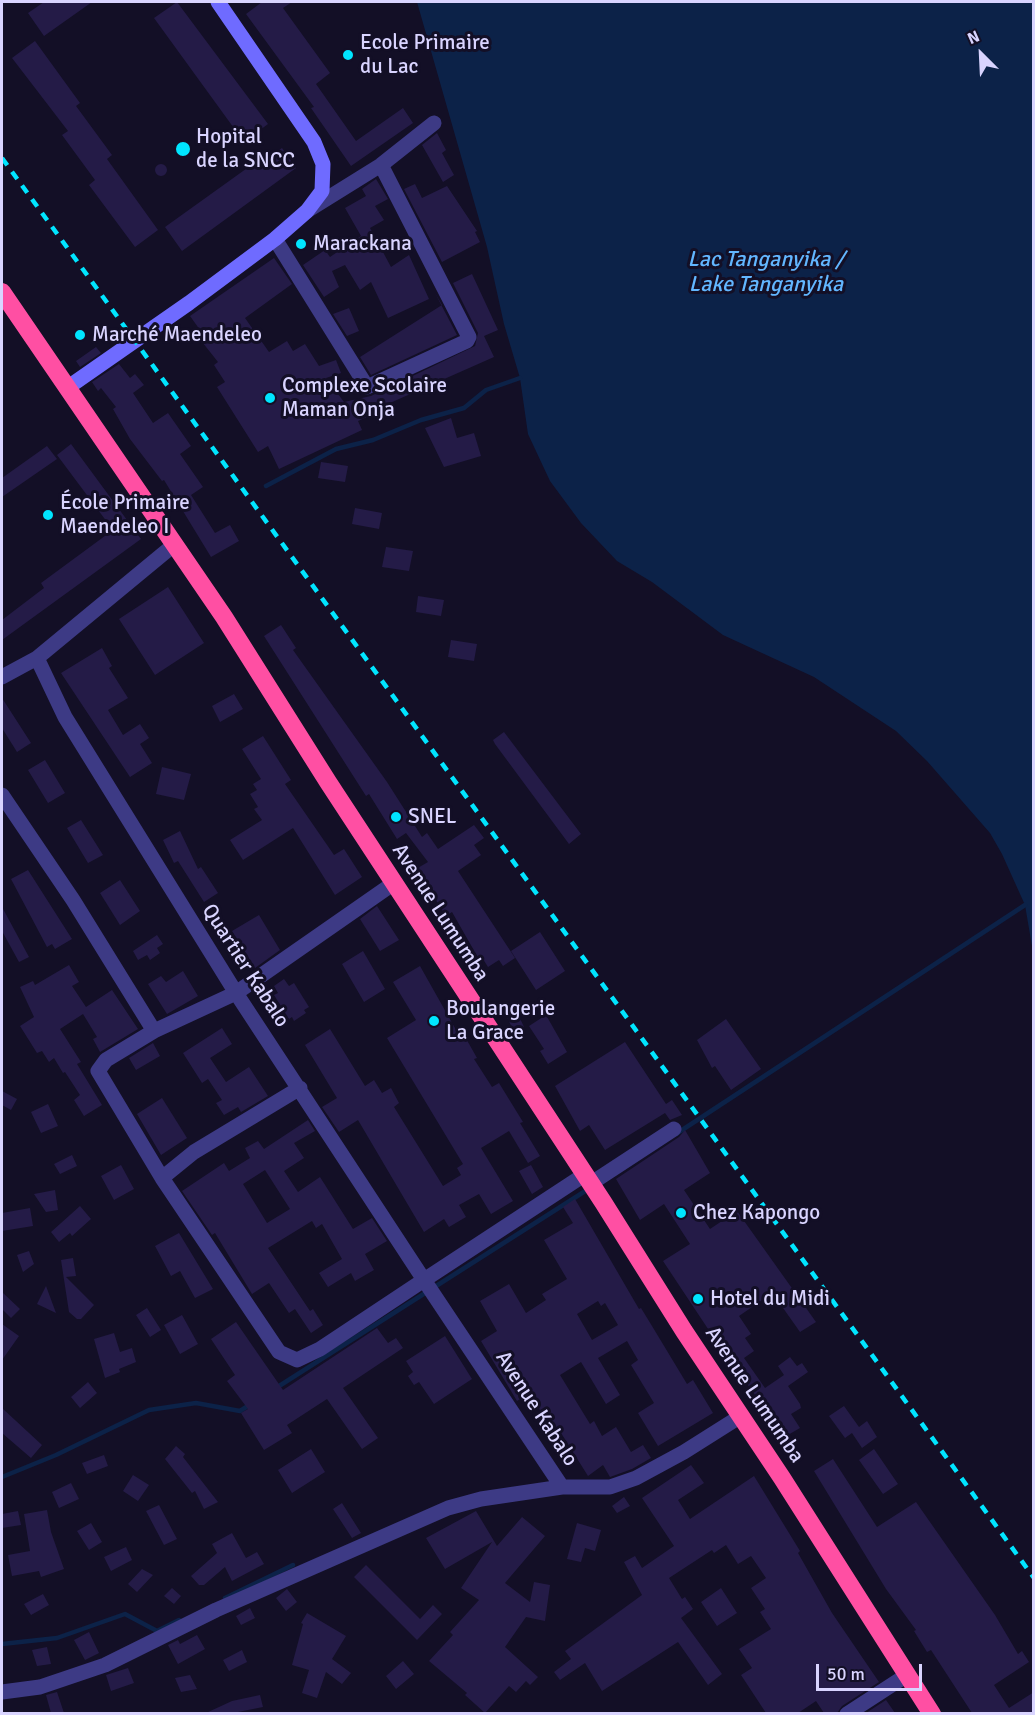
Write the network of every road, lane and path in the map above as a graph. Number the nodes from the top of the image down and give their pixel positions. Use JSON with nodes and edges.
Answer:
{"nodes":[{"id":1,"x":218,"y":2,"type":"edge"},
{"id":2,"x":434,"y":123,"type":"dead end"},
{"id":3,"x":381,"y":165,"type":"junction"},
{"id":4,"x":308,"y":211,"type":"junction"},
{"id":5,"x":275,"y":239,"type":"junction"},
{"id":6,"x":2,"y":292,"type":"edge"},
{"id":7,"x":67,"y":388,"type":"junction"},
{"id":8,"x":176,"y":544,"type":"junction"},
{"id":9,"x":37,"y":657,"type":"junction"},
{"id":10,"x":2,"y":677,"type":"edge"},
{"id":11,"x":2,"y":795,"type":"edge"},
{"id":12,"x":394,"y":883,"type":"junction"},
{"id":13,"x":236,"y":993,"type":"junction"},
{"id":14,"x":154,"y":1031,"type":"junction"},
{"id":15,"x":300,"y":1088,"type":"junction"},
{"id":16,"x":674,"y":1130,"type":"dead end"},
{"id":17,"x":162,"y":1178,"type":"junction"},
{"id":18,"x":587,"y":1180,"type":"junction"},
{"id":19,"x":424,"y":1280,"type":"junction"},
{"id":20,"x":741,"y":1416,"type":"junction"},
{"id":21,"x":562,"y":1487,"type":"junction"},
{"id":22,"x":907,"y":1675,"type":"junction"},
{"id":23,"x":2,"y":1692,"type":"edge"},
{"id":24,"x":847,"y":1713,"type":"edge"},
{"id":25,"x":932,"y":1713,"type":"edge"}],
"edges":[{"from":1,"to":4,"type":"street"},
{"from":2,"to":3,"type":"street"},
{"from":3,"to":4,"type":"street"},
{"from":3,"to":5,"type":"street"},
{"from":4,"to":5,"type":"street"},
{"from":5,"to":7,"type":"street"},
{"from":6,"to":7,"type":"highway","name":"Avenue Lumumba"},
{"from":7,"to":8,"type":"highway","name":"Avenue Lumumba"},
{"from":8,"to":9,"type":"street"},
{"from":8,"to":12,"type":"highway","name":"Avenue Lumumba"},
{"from":9,"to":10,"type":"street"},
{"from":9,"to":13,"type":"street","name":"Quartier Kabalo"},
{"from":11,"to":14,"type":"street"},
{"from":12,"to":13,"type":"street"},
{"from":12,"to":18,"type":"highway","name":"Avenue Lumumba"},
{"from":13,"to":14,"type":"street"},
{"from":13,"to":15,"type":"street","name":"Quartier Kabalo"},
{"from":14,"to":17,"type":"street"},
{"from":15,"to":17,"type":"street"},
{"from":15,"to":19,"type":"street","name":"Quartier Kabalo"},
{"from":16,"to":18,"type":"street"},
{"from":17,"to":19,"type":"street"},
{"from":18,"to":19,"type":"street"},
{"from":18,"to":20,"type":"highway","name":"Avenue Lumumba"},
{"from":19,"to":21,"type":"street","name":"Avenue Kabalo"},
{"from":20,"to":21,"type":"street","name":"Avenue Kabalo"},
{"from":20,"to":22,"type":"highway","name":"Avenue Lumumba"},
{"from":21,"to":23,"type":"street"},
{"from":22,"to":24,"type":"street"},
{"from":22,"to":25,"type":"highway","name":"Avenue Lumumba"}]}
